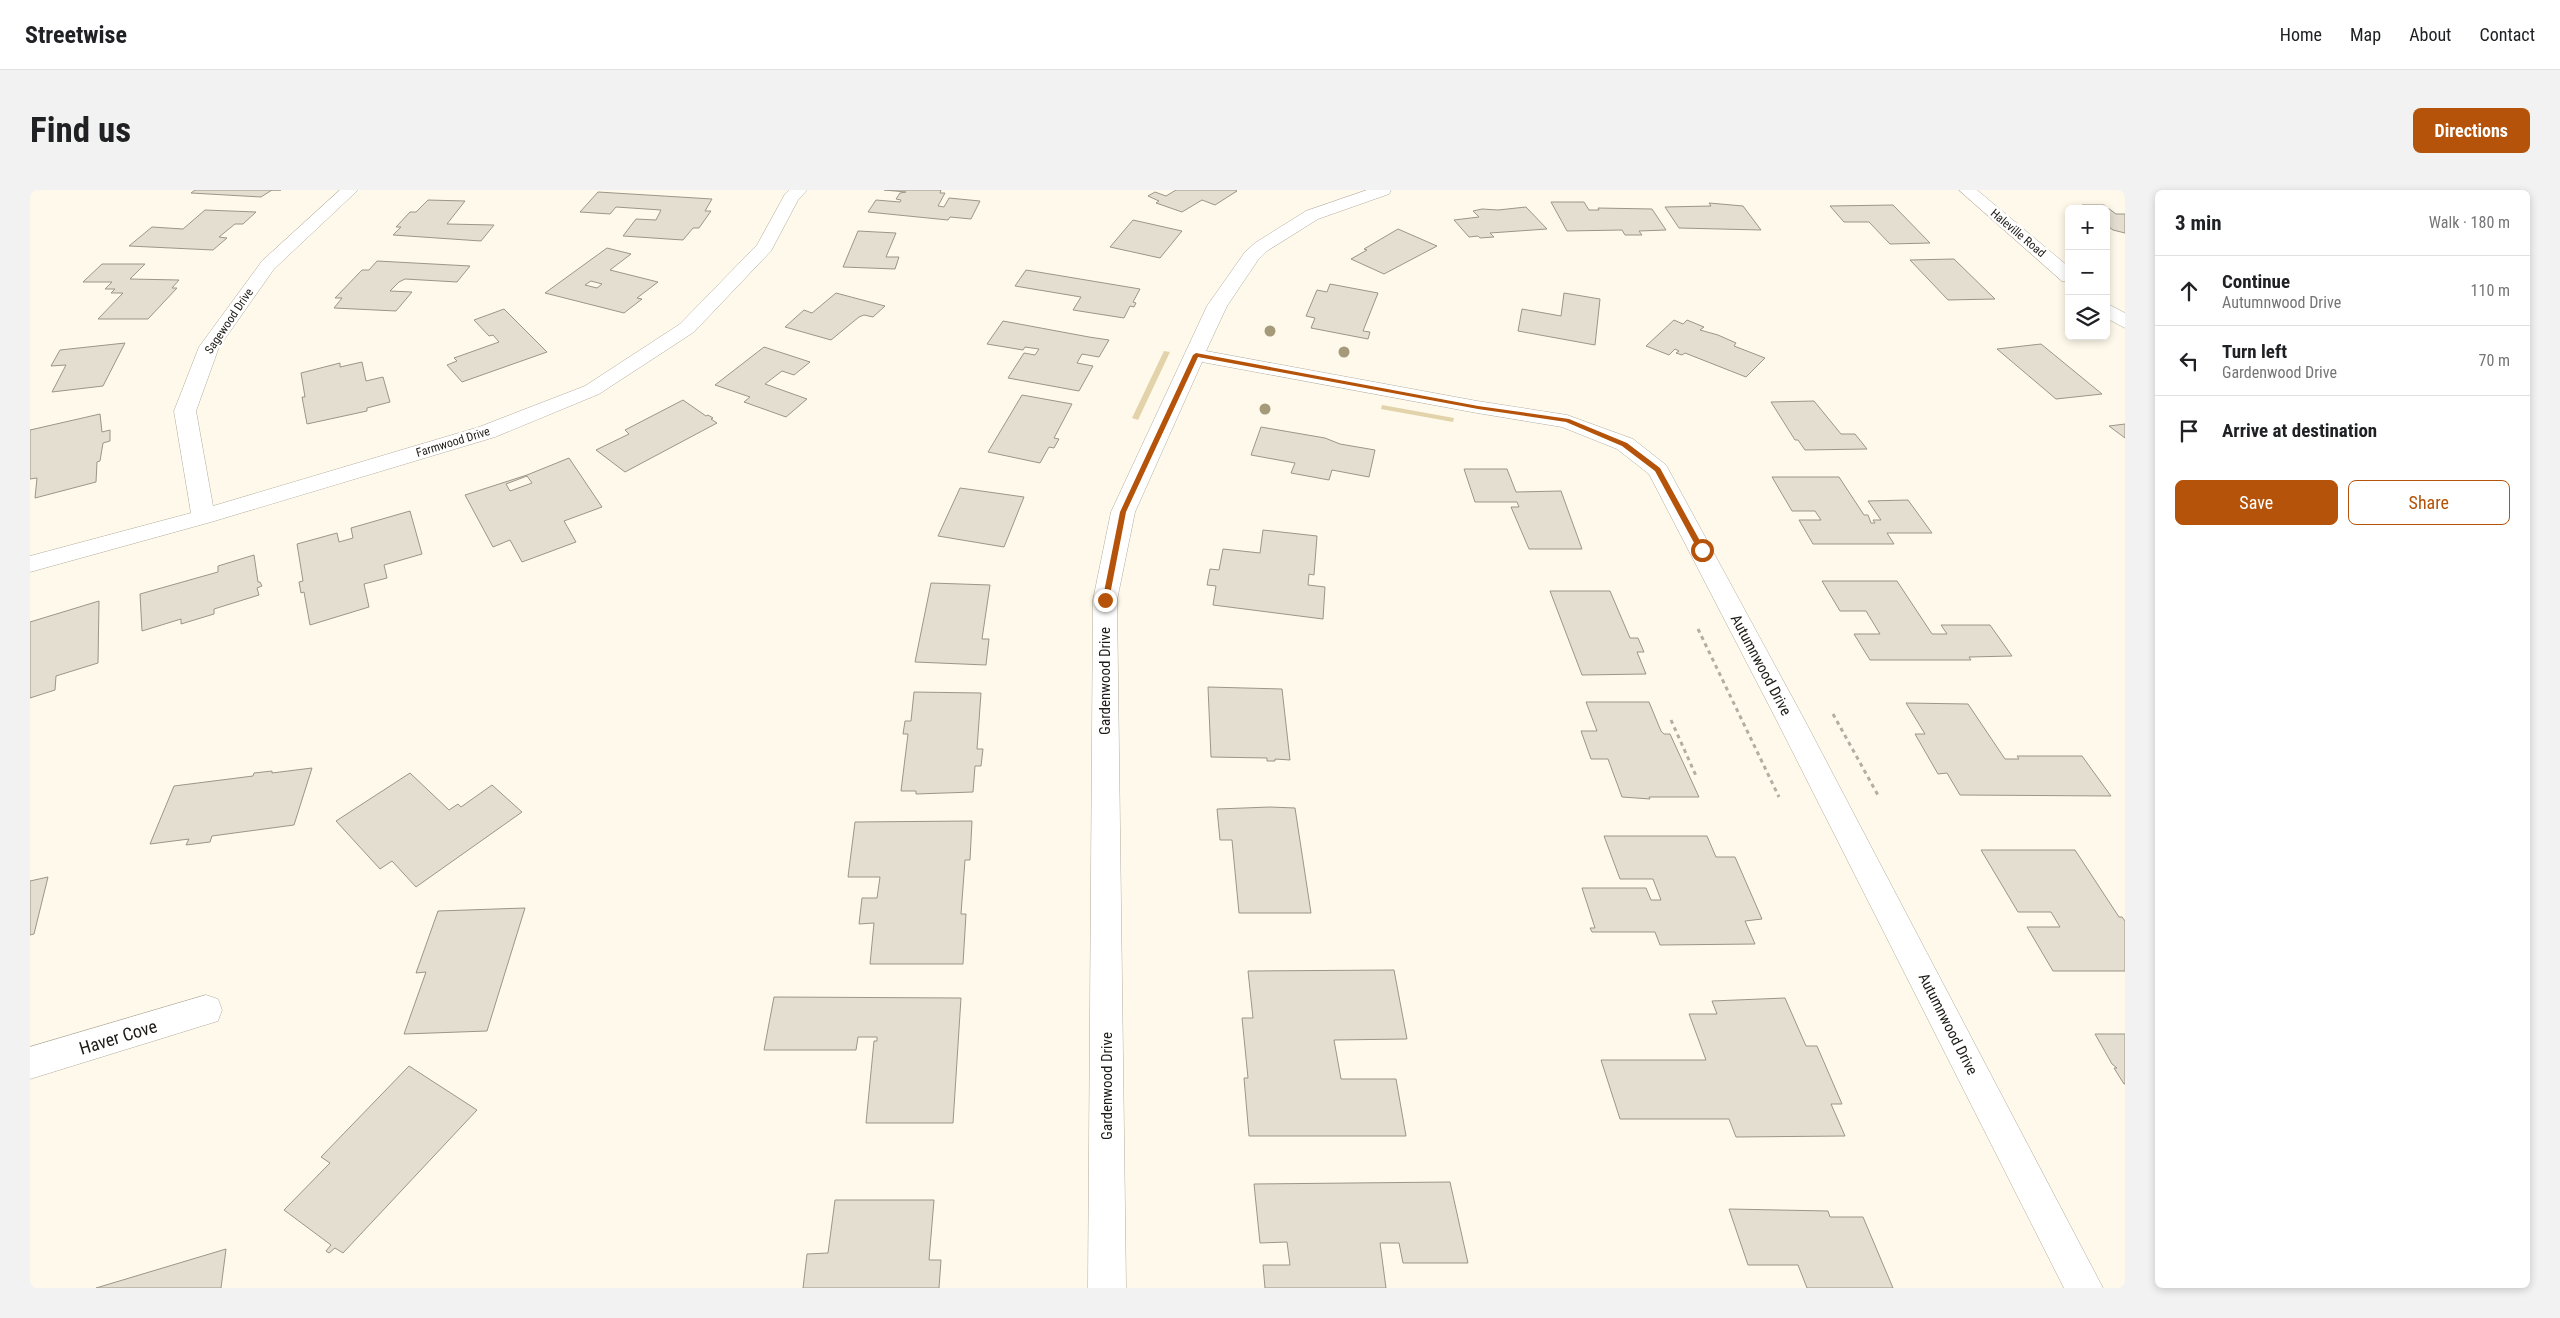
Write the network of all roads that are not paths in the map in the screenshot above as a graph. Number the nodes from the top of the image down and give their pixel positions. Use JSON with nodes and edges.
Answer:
{"nodes":[{"id":1,"x":350,"y":190,"type":"edge"},
{"id":2,"x":799,"y":190,"type":"edge"},
{"id":3,"x":1383,"y":190,"type":"edge"},
{"id":4,"x":1967,"y":190,"type":"edge"},
{"id":5,"x":2065,"y":273,"type":"edge"},
{"id":6,"x":2110,"y":311,"type":"edge"},
{"id":7,"x":2125,"y":322,"type":"edge"},
{"id":8,"x":1196,"y":355,"type":"junction"},
{"id":9,"x":203,"y":517,"type":"junction"},
{"id":10,"x":30,"y":564,"type":"edge"},
{"id":11,"x":206,"y":1010,"type":"dead end"},
{"id":12,"x":30,"y":1063,"type":"edge"},
{"id":13,"x":1108,"y":1288,"type":"edge"},
{"id":14,"x":2084,"y":1288,"type":"edge"}],
"edges":[{"from":1,"to":9,"type":"street","name":"Sagewood Drive"},
{"from":2,"to":9,"type":"street","name":"Farmwood Drive"},
{"from":3,"to":8,"type":"street","name":"Gardenwood Drive"},
{"from":4,"to":5,"type":"street","name":"Haleville Road"},
{"from":6,"to":7,"type":"street"},
{"from":8,"to":13,"type":"street","name":"Gardenwood Drive"},
{"from":8,"to":14,"type":"street","name":"Autumnwood Drive"},
{"from":9,"to":10,"type":"street","name":"Farmwood Drive"},
{"from":11,"to":12,"type":"street","name":"Haver Cove"}]}
